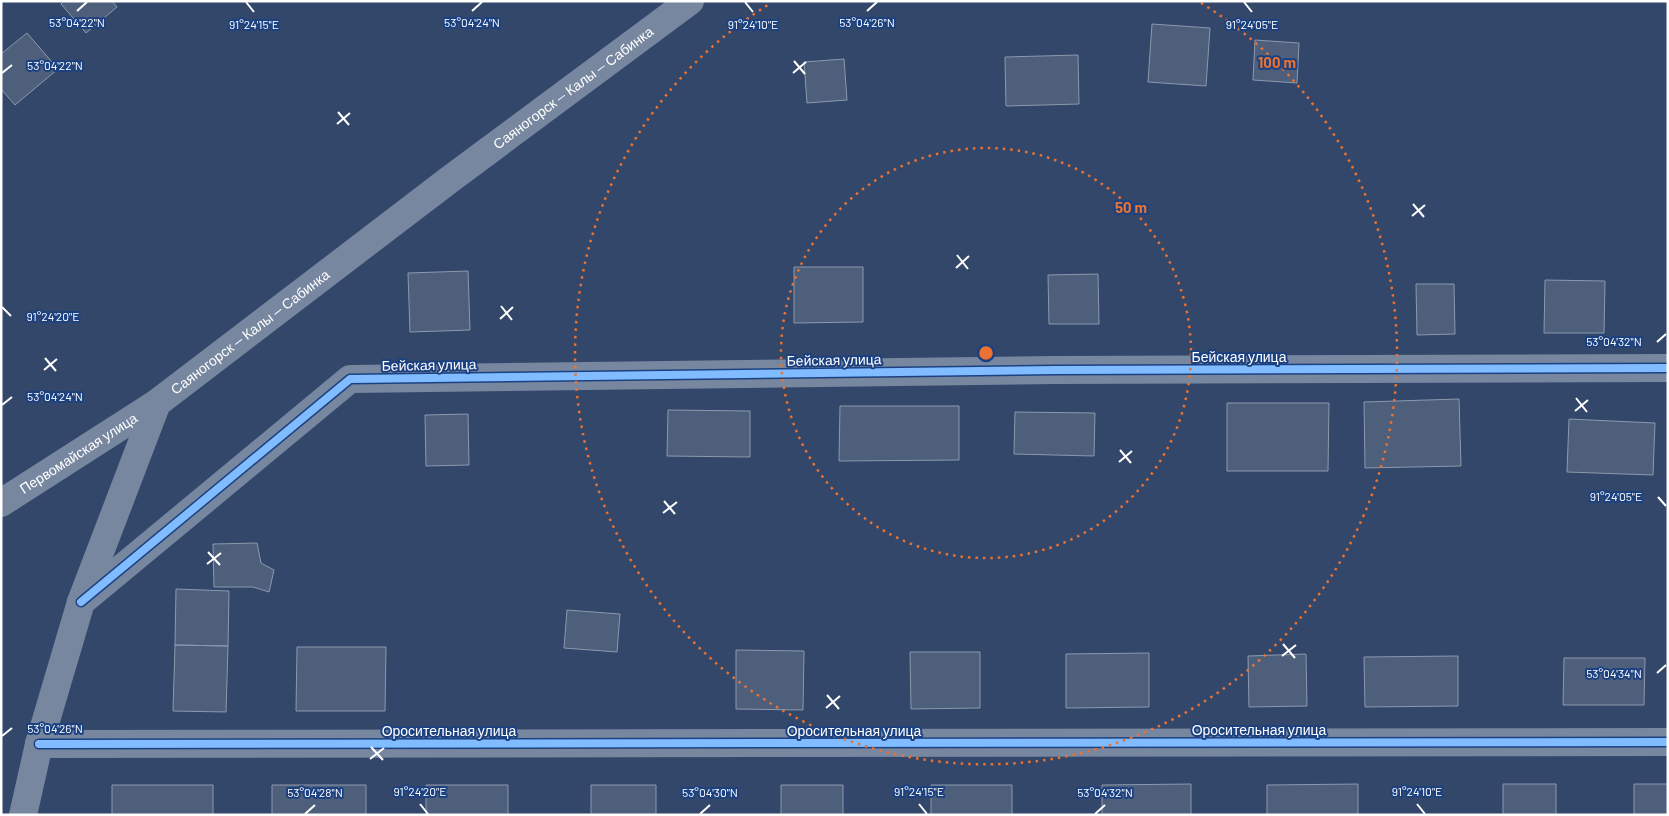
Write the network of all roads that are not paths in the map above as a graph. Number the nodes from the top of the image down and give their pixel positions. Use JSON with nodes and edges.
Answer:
{"nodes":[{"id":1,"x":681,"y":4,"type":"edge"},
{"id":2,"x":1668,"y":368,"type":"edge"},
{"id":3,"x":157,"y":403,"type":"junction"},
{"id":4,"x":1,"y":503,"type":"edge"},
{"id":5,"x":81,"y":602,"type":"junction"},
{"id":6,"x":1668,"y":742,"type":"edge"},
{"id":7,"x":40,"y":744,"type":"junction"},
{"id":8,"x":23,"y":815,"type":"edge"}],
"edges":[{"from":1,"to":3,"type":"street","name":"Саяногорск — Калы — Сабинка"},
{"from":2,"to":5,"type":"street","name":"Бейская улица"},
{"from":3,"to":4,"type":"street","name":"Первомайская улица"},
{"from":3,"to":5,"type":"street","name":"Саяногорск — Калы — Сабинка"},
{"from":5,"to":7,"type":"street","name":"Саяногорск — Калы — Сабинка"},
{"from":6,"to":7,"type":"street","name":"Оросительная улица"},
{"from":7,"to":8,"type":"street","name":"Саяногорск — Калы — Сабинка"}]}
